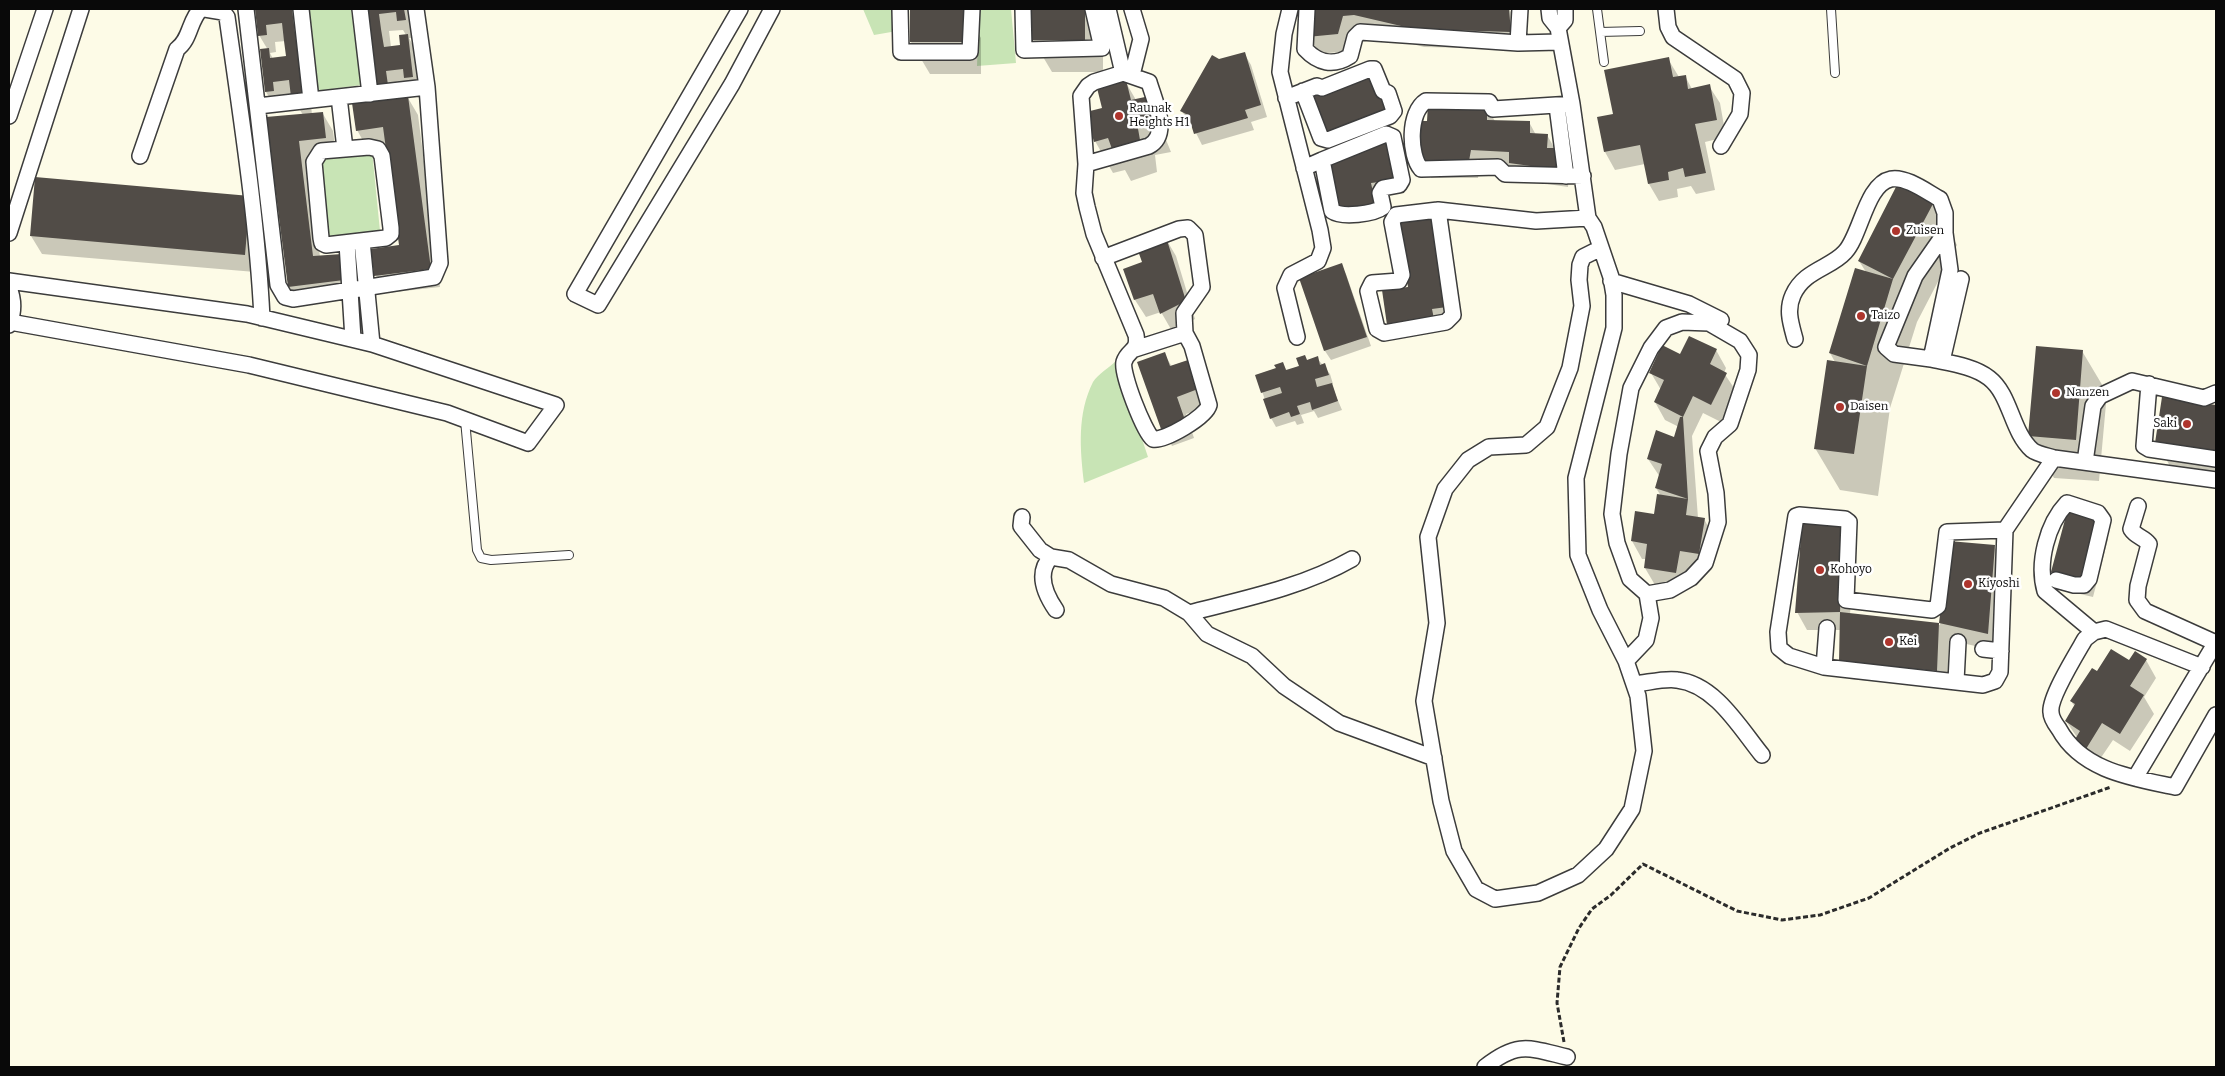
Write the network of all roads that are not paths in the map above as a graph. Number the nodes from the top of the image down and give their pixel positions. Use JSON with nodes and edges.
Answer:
{"nodes":[{"id":1,"x":45,"y":9,"type":"edge"},
{"id":2,"x":81,"y":9,"type":"edge"},
{"id":3,"x":203,"y":9,"type":"edge"},
{"id":4,"x":246,"y":9,"type":"edge"},
{"id":5,"x":301,"y":9,"type":"edge"},
{"id":6,"x":360,"y":9,"type":"edge"},
{"id":7,"x":416,"y":9,"type":"edge"},
{"id":8,"x":740,"y":9,"type":"edge"},
{"id":9,"x":772,"y":9,"type":"edge"},
{"id":10,"x":900,"y":9,"type":"edge"},
{"id":11,"x":972,"y":9,"type":"edge"},
{"id":12,"x":1023,"y":9,"type":"edge"},
{"id":13,"x":1093,"y":9,"type":"edge"},
{"id":14,"x":1108,"y":9,"type":"edge"},
{"id":15,"x":1132,"y":9,"type":"edge"},
{"id":16,"x":1290,"y":9,"type":"edge"},
{"id":17,"x":1307,"y":9,"type":"edge"},
{"id":18,"x":1520,"y":9,"type":"edge"},
{"id":19,"x":1549,"y":9,"type":"edge"},
{"id":20,"x":1565,"y":9,"type":"edge"},
{"id":21,"x":1597,"y":9,"type":"edge"},
{"id":22,"x":1666,"y":9,"type":"edge"},
{"id":23,"x":1831,"y":9,"type":"edge"},
{"id":24,"x":1640,"y":31,"type":"dead end"},
{"id":25,"x":1600,"y":32,"type":"junction"},
{"id":26,"x":1558,"y":35,"type":"junction"},
{"id":27,"x":1518,"y":43,"type":"junction"},
{"id":28,"x":1604,"y":62,"type":"dead end"},
{"id":29,"x":1835,"y":73,"type":"dead end"},
{"id":30,"x":1128,"y":74,"type":"junction"},
{"id":31,"x":14,"y":82,"type":"edge"},
{"id":32,"x":427,"y":87,"type":"junction"},
{"id":33,"x":1303,"y":91,"type":"junction"},
{"id":34,"x":370,"y":94,"type":"junction"},
{"id":35,"x":340,"y":97,"type":"junction"},
{"id":36,"x":1286,"y":98,"type":"junction"},
{"id":37,"x":311,"y":100,"type":"junction"},
{"id":38,"x":1564,"y":105,"type":"junction"},
{"id":39,"x":258,"y":106,"type":"junction"},
{"id":40,"x":9,"y":116,"type":"edge"},
{"id":41,"x":1720,"y":146,"type":"dead end"},
{"id":42,"x":345,"y":149,"type":"junction"},
{"id":43,"x":140,"y":156,"type":"dead end"},
{"id":44,"x":1322,"y":160,"type":"junction"},
{"id":45,"x":1086,"y":164,"type":"junction"},
{"id":46,"x":1304,"y":168,"type":"junction"},
{"id":47,"x":1566,"y":176,"type":"junction"},
{"id":48,"x":1583,"y":176,"type":"junction"},
{"id":49,"x":1438,"y":210,"type":"junction"},
{"id":50,"x":1588,"y":218,"type":"junction"},
{"id":51,"x":9,"y":233,"type":"edge"},
{"id":52,"x":1944,"y":233,"type":"junction"},
{"id":53,"x":355,"y":242,"type":"junction"},
{"id":54,"x":1601,"y":248,"type":"junction"},
{"id":55,"x":1103,"y":258,"type":"junction"},
{"id":56,"x":1961,"y":279,"type":"dead end"},
{"id":57,"x":9,"y":280,"type":"edge"},
{"id":58,"x":1611,"y":281,"type":"junction"},
{"id":59,"x":9,"y":288,"type":"edge"},
{"id":60,"x":367,"y":288,"type":"junction"},
{"id":61,"x":351,"y":291,"type":"junction"},
{"id":62,"x":262,"y":318,"type":"junction"},
{"id":63,"x":1721,"y":320,"type":"dead end"},
{"id":64,"x":9,"y":323,"type":"edge"},
{"id":65,"x":1185,"y":333,"type":"junction"},
{"id":66,"x":1297,"y":337,"type":"dead end"},
{"id":67,"x":354,"y":339,"type":"junction"},
{"id":68,"x":1795,"y":340,"type":"dead end"},
{"id":69,"x":372,"y":344,"type":"junction"},
{"id":70,"x":1135,"y":349,"type":"junction"},
{"id":71,"x":1936,"y":360,"type":"junction"},
{"id":72,"x":2149,"y":384,"type":"junction"},
{"id":73,"x":2216,"y":393,"type":"edge"},
{"id":74,"x":466,"y":420,"type":"junction"},
{"id":75,"x":2054,"y":458,"type":"junction"},
{"id":76,"x":2216,"y":459,"type":"edge"},
{"id":77,"x":2085,"y":462,"type":"junction"},
{"id":78,"x":2216,"y":480,"type":"edge"},
{"id":79,"x":2138,"y":506,"type":"dead end"},
{"id":80,"x":1022,"y":517,"type":"dead end"},
{"id":81,"x":2005,"y":530,"type":"junction"},
{"id":82,"x":568,"y":555,"type":"dead end"},
{"id":83,"x":1051,"y":557,"type":"junction"},
{"id":84,"x":1352,"y":559,"type":"dead end"},
{"id":85,"x":2056,"y":580,"type":"dead end"},
{"id":86,"x":1647,"y":594,"type":"junction"},
{"id":87,"x":1056,"y":610,"type":"dead end"},
{"id":88,"x":1190,"y":613,"type":"junction"},
{"id":89,"x":1827,"y":628,"type":"dead end"},
{"id":90,"x":2094,"y":632,"type":"junction"},
{"id":91,"x":1958,"y":642,"type":"dead end"},
{"id":92,"x":2216,"y":642,"type":"edge"},
{"id":93,"x":1983,"y":649,"type":"dead end"},
{"id":94,"x":2001,"y":650,"type":"junction"},
{"id":95,"x":1626,"y":661,"type":"junction"},
{"id":96,"x":1824,"y":667,"type":"junction"},
{"id":97,"x":2202,"y":667,"type":"junction"},
{"id":98,"x":1956,"y":681,"type":"junction"},
{"id":99,"x":1634,"y":684,"type":"junction"},
{"id":100,"x":2216,"y":715,"type":"edge"},
{"id":101,"x":1762,"y":755,"type":"dead end"},
{"id":102,"x":1434,"y":758,"type":"junction"},
{"id":103,"x":2134,"y":778,"type":"junction"},
{"id":104,"x":1567,"y":1058,"type":"road end"},
{"id":105,"x":1485,"y":1067,"type":"edge"}],
"edges":[{"from":1,"to":31,"type":"street"},
{"from":2,"to":51,"type":"street"},
{"from":3,"to":43,"type":"street"},
{"from":3,"to":62,"type":"street"},
{"from":4,"to":39,"type":"street"},
{"from":5,"to":37,"type":"street"},
{"from":6,"to":34,"type":"street"},
{"from":7,"to":32,"type":"street"},
{"from":8,"to":9,"type":"street"},
{"from":10,"to":11,"type":"street"},
{"from":12,"to":13,"type":"street"},
{"from":14,"to":30,"type":"street"},
{"from":15,"to":30,"type":"street"},
{"from":16,"to":36,"type":"street"},
{"from":17,"to":27,"type":"street"},
{"from":18,"to":27,"type":"street"},
{"from":19,"to":26,"type":"street"},
{"from":20,"to":26,"type":"street"},
{"from":21,"to":25,"type":"lane"},
{"from":22,"to":41,"type":"street"},
{"from":23,"to":29,"type":"lane"},
{"from":24,"to":25,"type":"lane"},
{"from":25,"to":28,"type":"lane"},
{"from":26,"to":27,"type":"street"},
{"from":26,"to":38,"type":"street"},
{"from":30,"to":45,"type":"street"},
{"from":30,"to":45,"type":"street"},
{"from":31,"to":40,"type":"street"},
{"from":32,"to":34,"type":"street"},
{"from":32,"to":60,"type":"street"},
{"from":33,"to":33,"type":"street"},
{"from":33,"to":36,"type":"street"},
{"from":34,"to":35,"type":"street"},
{"from":35,"to":37,"type":"street"},
{"from":35,"to":42,"type":"street"},
{"from":36,"to":46,"type":"street"},
{"from":37,"to":39,"type":"street"},
{"from":38,"to":47,"type":"street"},
{"from":38,"to":47,"type":"street"},
{"from":38,"to":48,"type":"street"},
{"from":39,"to":61,"type":"street"},
{"from":42,"to":53,"type":"street"},
{"from":42,"to":53,"type":"street"},
{"from":44,"to":44,"type":"street"},
{"from":44,"to":46,"type":"street"},
{"from":45,"to":55,"type":"street"},
{"from":46,"to":66,"type":"street"},
{"from":47,"to":48,"type":"street"},
{"from":48,"to":50,"type":"street"},
{"from":49,"to":49,"type":"street"},
{"from":49,"to":50,"type":"street"},
{"from":50,"to":54,"type":"street"},
{"from":52,"to":68,"type":"street"},
{"from":52,"to":71,"type":"street"},
{"from":52,"to":71,"type":"street"},
{"from":53,"to":60,"type":"street"},
{"from":53,"to":61,"type":"street"},
{"from":54,"to":58,"type":"street"},
{"from":54,"to":102,"type":"street"},
{"from":55,"to":65,"type":"street"},
{"from":55,"to":70,"type":"street"},
{"from":56,"to":71,"type":"street"},
{"from":57,"to":62,"type":"street"},
{"from":58,"to":63,"type":"street"},
{"from":58,"to":95,"type":"street"},
{"from":59,"to":64,"type":"street"},
{"from":60,"to":61,"type":"street"},
{"from":60,"to":69,"type":"street"},
{"from":61,"to":67,"type":"street"},
{"from":62,"to":67,"type":"street"},
{"from":64,"to":74,"type":"street"},
{"from":65,"to":70,"type":"street"},
{"from":65,"to":70,"type":"street"},
{"from":67,"to":69,"type":"street"},
{"from":69,"to":74,"type":"street"},
{"from":71,"to":75,"type":"street"},
{"from":72,"to":73,"type":"street"},
{"from":72,"to":76,"type":"street"},
{"from":72,"to":77,"type":"street"},
{"from":74,"to":82,"type":"lane"},
{"from":75,"to":77,"type":"street"},
{"from":75,"to":81,"type":"street"},
{"from":77,"to":78,"type":"street"},
{"from":79,"to":92,"type":"street"},
{"from":80,"to":83,"type":"street"},
{"from":81,"to":94,"type":"street"},
{"from":81,"to":96,"type":"street"},
{"from":83,"to":87,"type":"street"},
{"from":83,"to":88,"type":"street"},
{"from":84,"to":88,"type":"street"},
{"from":85,"to":90,"type":"street"},
{"from":86,"to":86,"type":"street"},
{"from":86,"to":95,"type":"street"},
{"from":88,"to":102,"type":"street"},
{"from":89,"to":96,"type":"street"},
{"from":90,"to":97,"type":"street"},
{"from":90,"to":103,"type":"street"},
{"from":91,"to":98,"type":"street"},
{"from":92,"to":97,"type":"street"},
{"from":93,"to":94,"type":"street"},
{"from":94,"to":98,"type":"street"},
{"from":95,"to":99,"type":"street"},
{"from":96,"to":98,"type":"street"},
{"from":97,"to":103,"type":"street"},
{"from":99,"to":101,"type":"street"},
{"from":99,"to":102,"type":"street"},
{"from":100,"to":103,"type":"street"},
{"from":104,"to":105,"type":"street"}]}
